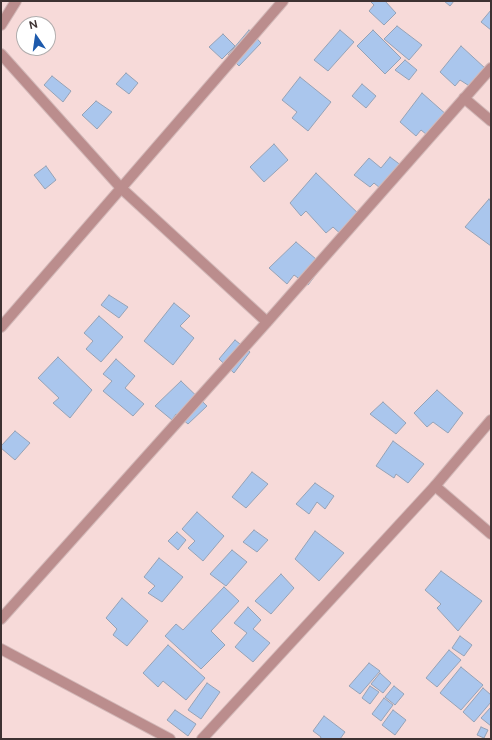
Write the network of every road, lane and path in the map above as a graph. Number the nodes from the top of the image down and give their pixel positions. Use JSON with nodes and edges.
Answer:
{"nodes":[{"id":1,"x":16,"y":1,"type":"edge"},
{"id":2,"x":283,"y":1,"type":"edge"},
{"id":3,"x":1,"y":25,"type":"edge"},
{"id":4,"x":1,"y":54,"type":"edge"},
{"id":5,"x":491,"y":68,"type":"edge"},
{"id":6,"x":464,"y":98,"type":"junction"},
{"id":7,"x":491,"y":121,"type":"edge"},
{"id":8,"x":122,"y":188,"type":"junction"},
{"id":9,"x":267,"y":322,"type":"junction"},
{"id":10,"x":1,"y":327,"type":"edge"},
{"id":11,"x":491,"y":420,"type":"edge"},
{"id":12,"x":435,"y":486,"type":"junction"},
{"id":13,"x":491,"y":534,"type":"edge"},
{"id":14,"x":1,"y":619,"type":"edge"},
{"id":15,"x":1,"y":648,"type":"edge"},
{"id":16,"x":170,"y":739,"type":"edge"},
{"id":17,"x":202,"y":739,"type":"edge"}],
"edges":[{"from":1,"to":3,"type":"street"},
{"from":2,"to":8,"type":"street"},
{"from":4,"to":8,"type":"street"},
{"from":5,"to":6,"type":"street"},
{"from":6,"to":7,"type":"street"},
{"from":6,"to":9,"type":"street"},
{"from":8,"to":9,"type":"street"},
{"from":8,"to":10,"type":"street"},
{"from":9,"to":14,"type":"street"},
{"from":11,"to":12,"type":"street"},
{"from":12,"to":13,"type":"street"},
{"from":12,"to":17,"type":"street"},
{"from":15,"to":16,"type":"street"}]}
